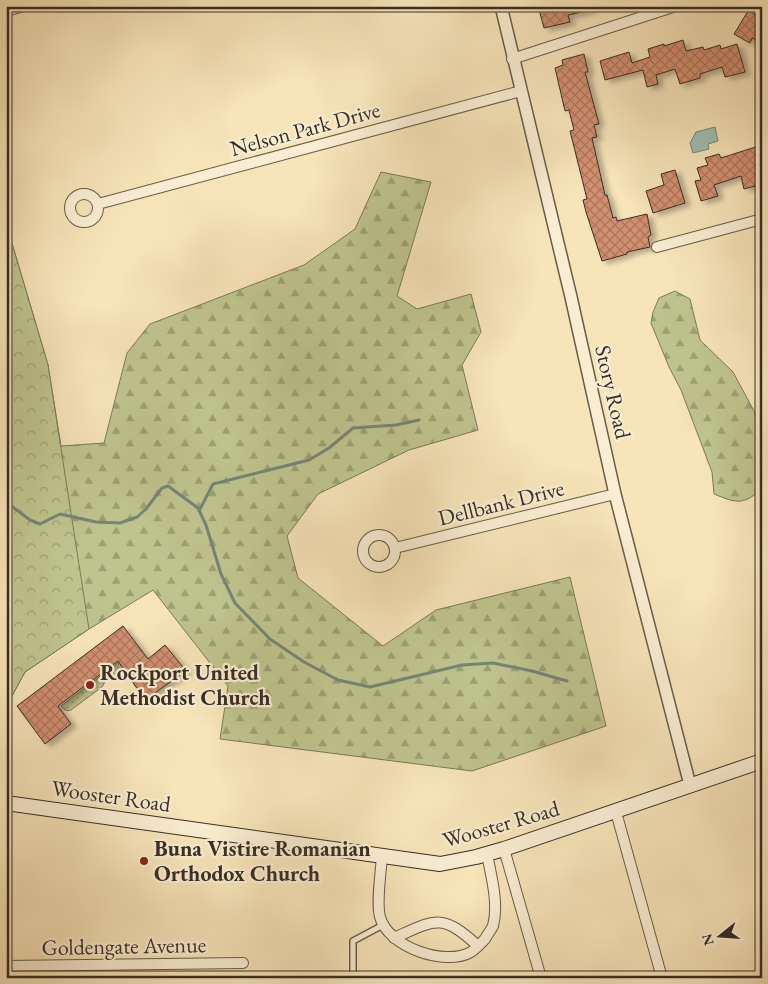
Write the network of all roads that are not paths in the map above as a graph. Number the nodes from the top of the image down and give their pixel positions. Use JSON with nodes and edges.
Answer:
{"nodes":[{"id":1,"x":24,"y":6,"type":"edge"},
{"id":2,"x":500,"y":6,"type":"edge"},
{"id":3,"x":676,"y":6,"type":"edge"},
{"id":4,"x":6,"y":11,"type":"edge"},
{"id":5,"x":512,"y":59,"type":"junction"},
{"id":6,"x":521,"y":91,"type":"junction"},
{"id":7,"x":98,"y":204,"type":"dead end"},
{"id":8,"x":762,"y":219,"type":"edge"},
{"id":9,"x":658,"y":247,"type":"dead end"},
{"id":10,"x":615,"y":494,"type":"junction"},
{"id":11,"x":395,"y":548,"type":"dead end"},
{"id":12,"x":762,"y":761,"type":"edge"},
{"id":13,"x":690,"y":786,"type":"junction"},
{"id":14,"x":6,"y":803,"type":"edge"},
{"id":15,"x":616,"y":812,"type":"junction"},
{"id":16,"x":504,"y":849,"type":"junction"},
{"id":17,"x":487,"y":854,"type":"junction"},
{"id":18,"x":382,"y":856,"type":"junction"},
{"id":19,"x":383,"y":925,"type":"junction"},
{"id":20,"x":394,"y":938,"type":"junction"},
{"id":21,"x":478,"y":946,"type":"junction"},
{"id":22,"x":243,"y":963,"type":"dead end"},
{"id":23,"x":6,"y":966,"type":"edge"},
{"id":24,"x":353,"y":978,"type":"edge"},
{"id":25,"x":541,"y":978,"type":"edge"},
{"id":26,"x":662,"y":978,"type":"edge"}],
"edges":[{"from":1,"to":4,"type":"street"},
{"from":2,"to":5,"type":"street","name":"Story Road"},
{"from":3,"to":5,"type":"street"},
{"from":5,"to":6,"type":"street","name":"Story Road"},
{"from":6,"to":7,"type":"street","name":"Nelson Park Drive"},
{"from":6,"to":10,"type":"street","name":"Story Road"},
{"from":8,"to":9,"type":"street"},
{"from":10,"to":11,"type":"street","name":"Dellbank Drive"},
{"from":10,"to":13,"type":"street","name":"Story Road"},
{"from":12,"to":13,"type":"main road","name":"Wooster Road"},
{"from":13,"to":15,"type":"main road","name":"Wooster Road"},
{"from":14,"to":18,"type":"main road","name":"Wooster Road"},
{"from":15,"to":16,"type":"main road","name":"Wooster Road"},
{"from":15,"to":26,"type":"street"},
{"from":16,"to":17,"type":"main road","name":"Wooster Road"},
{"from":16,"to":25,"type":"street"},
{"from":17,"to":18,"type":"main road","name":"Wooster Road"},
{"from":17,"to":21,"type":"street"},
{"from":18,"to":19,"type":"street"},
{"from":19,"to":20,"type":"street"},
{"from":19,"to":24,"type":"lane"},
{"from":20,"to":21,"type":"street"},
{"from":20,"to":21,"type":"street"},
{"from":22,"to":23,"type":"street","name":"Goldengate Avenue"}]}
